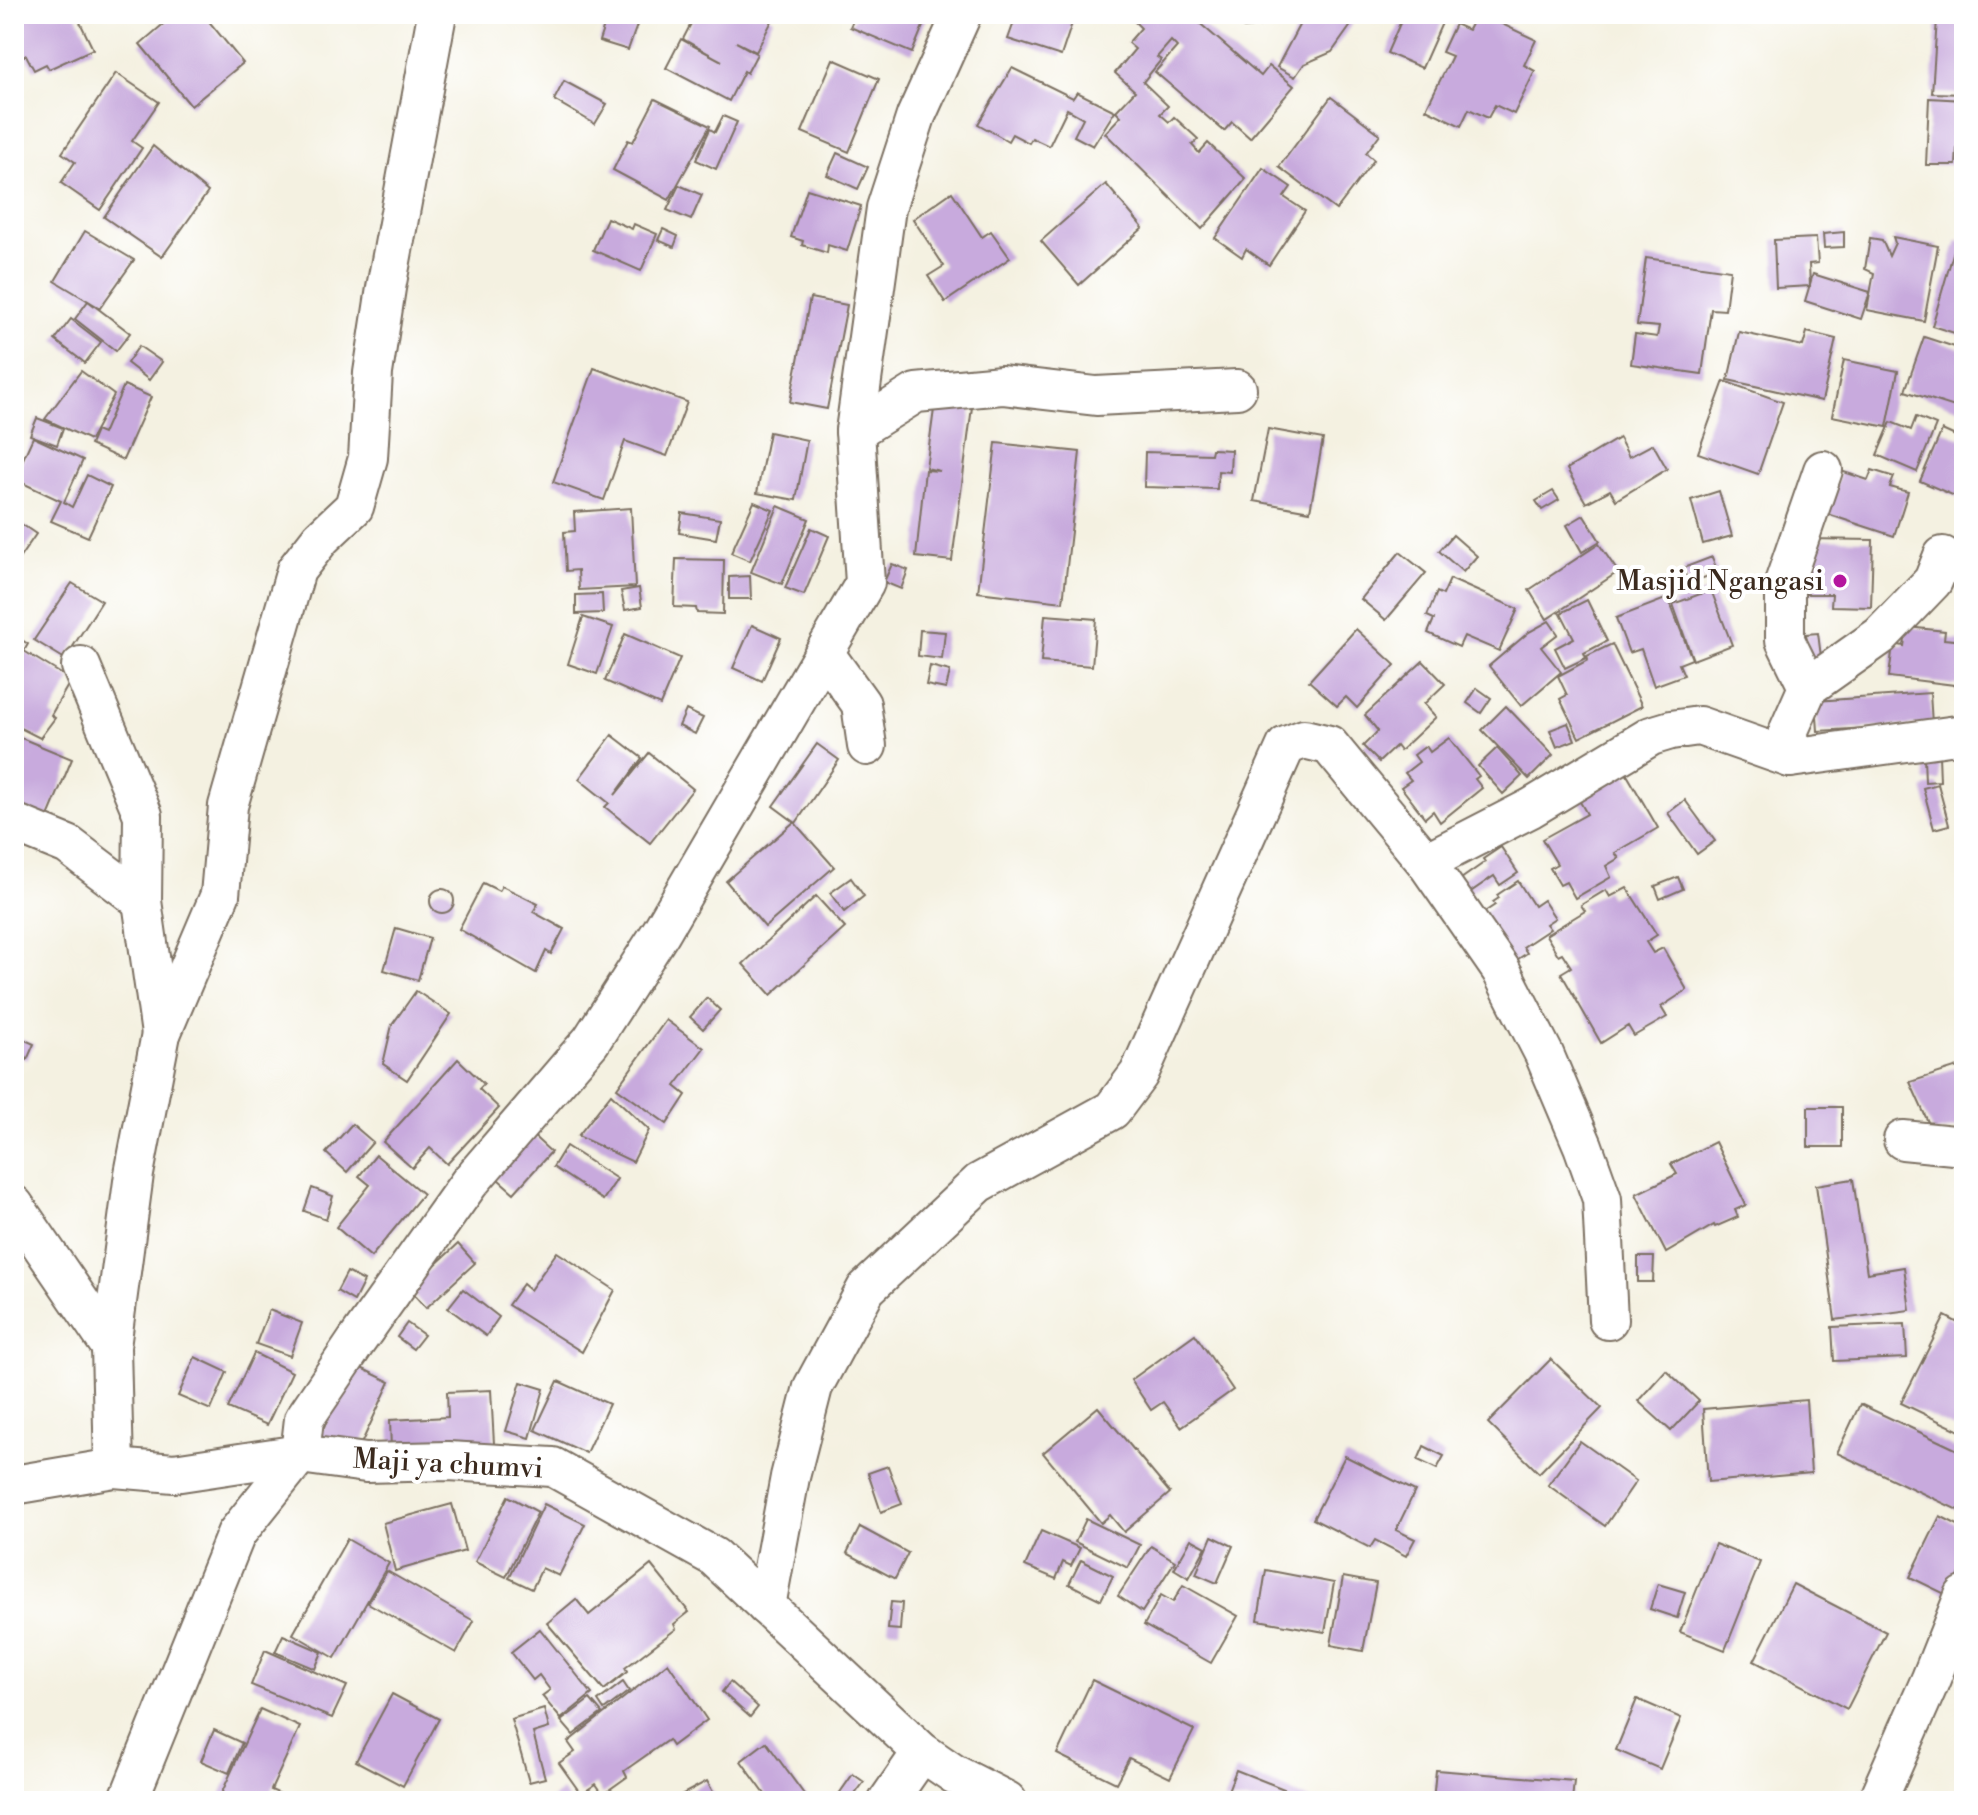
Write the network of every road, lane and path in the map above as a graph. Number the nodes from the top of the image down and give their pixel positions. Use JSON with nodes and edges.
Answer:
{"nodes":[{"id":1,"x":437,"y":14,"type":"edge"},
{"id":2,"x":962,"y":14,"type":"edge"},
{"id":3,"x":1237,"y":389,"type":"dead end"},
{"id":4,"x":855,"y":431,"type":"junction"},
{"id":5,"x":1823,"y":470,"type":"dead end"},
{"id":6,"x":1943,"y":556,"type":"dead end"},
{"id":7,"x":825,"y":654,"type":"junction"},
{"id":8,"x":81,"y":666,"type":"dead end"},
{"id":9,"x":1808,"y":687,"type":"junction"},
{"id":10,"x":1964,"y":734,"type":"edge"},
{"id":11,"x":867,"y":746,"type":"dead end"},
{"id":12,"x":1790,"y":758,"type":"junction"},
{"id":13,"x":14,"y":823,"type":"edge"},
{"id":14,"x":1426,"y":862,"type":"junction"},
{"id":15,"x":142,"y":901,"type":"junction"},
{"id":16,"x":161,"y":1034,"type":"junction"},
{"id":17,"x":1903,"y":1140,"type":"dead end"},
{"id":18,"x":1964,"y":1146,"type":"edge"},
{"id":19,"x":14,"y":1205,"type":"edge"},
{"id":20,"x":1608,"y":1320,"type":"dead end"},
{"id":21,"x":111,"y":1347,"type":"junction"},
{"id":22,"x":300,"y":1454,"type":"junction"},
{"id":23,"x":114,"y":1468,"type":"junction"},
{"id":24,"x":14,"y":1485,"type":"edge"},
{"id":25,"x":1964,"y":1596,"type":"edge"},
{"id":26,"x":766,"y":1606,"type":"junction"},
{"id":27,"x":922,"y":1752,"type":"junction"},
{"id":28,"x":128,"y":1801,"type":"edge"},
{"id":29,"x":888,"y":1801,"type":"edge"},
{"id":30,"x":1007,"y":1801,"type":"edge"},
{"id":31,"x":1877,"y":1801,"type":"edge"}],
"edges":[{"from":1,"to":16,"type":"street"},
{"from":2,"to":4,"type":"street"},
{"from":3,"to":4,"type":"street"},
{"from":4,"to":7,"type":"street"},
{"from":5,"to":9,"type":"street"},
{"from":6,"to":9,"type":"street"},
{"from":7,"to":11,"type":"street"},
{"from":7,"to":22,"type":"street"},
{"from":8,"to":15,"type":"street"},
{"from":9,"to":12,"type":"street"},
{"from":10,"to":12,"type":"street"},
{"from":12,"to":14,"type":"street"},
{"from":13,"to":15,"type":"street"},
{"from":14,"to":20,"type":"street"},
{"from":14,"to":26,"type":"street"},
{"from":15,"to":16,"type":"street"},
{"from":16,"to":21,"type":"street"},
{"from":17,"to":18,"type":"street"},
{"from":19,"to":21,"type":"street"},
{"from":21,"to":23,"type":"street"},
{"from":22,"to":23,"type":"street","name":"Maji ya chumvi"},
{"from":22,"to":26,"type":"street","name":"Maji ya chumvi"},
{"from":22,"to":28,"type":"street"},
{"from":23,"to":24,"type":"street","name":"Maji ya chumvi"},
{"from":25,"to":31,"type":"street"},
{"from":26,"to":27,"type":"street","name":"Maji ya chumvi"},
{"from":27,"to":29,"type":"street"},
{"from":27,"to":30,"type":"street","name":"Maji ya chumvi"}]}
